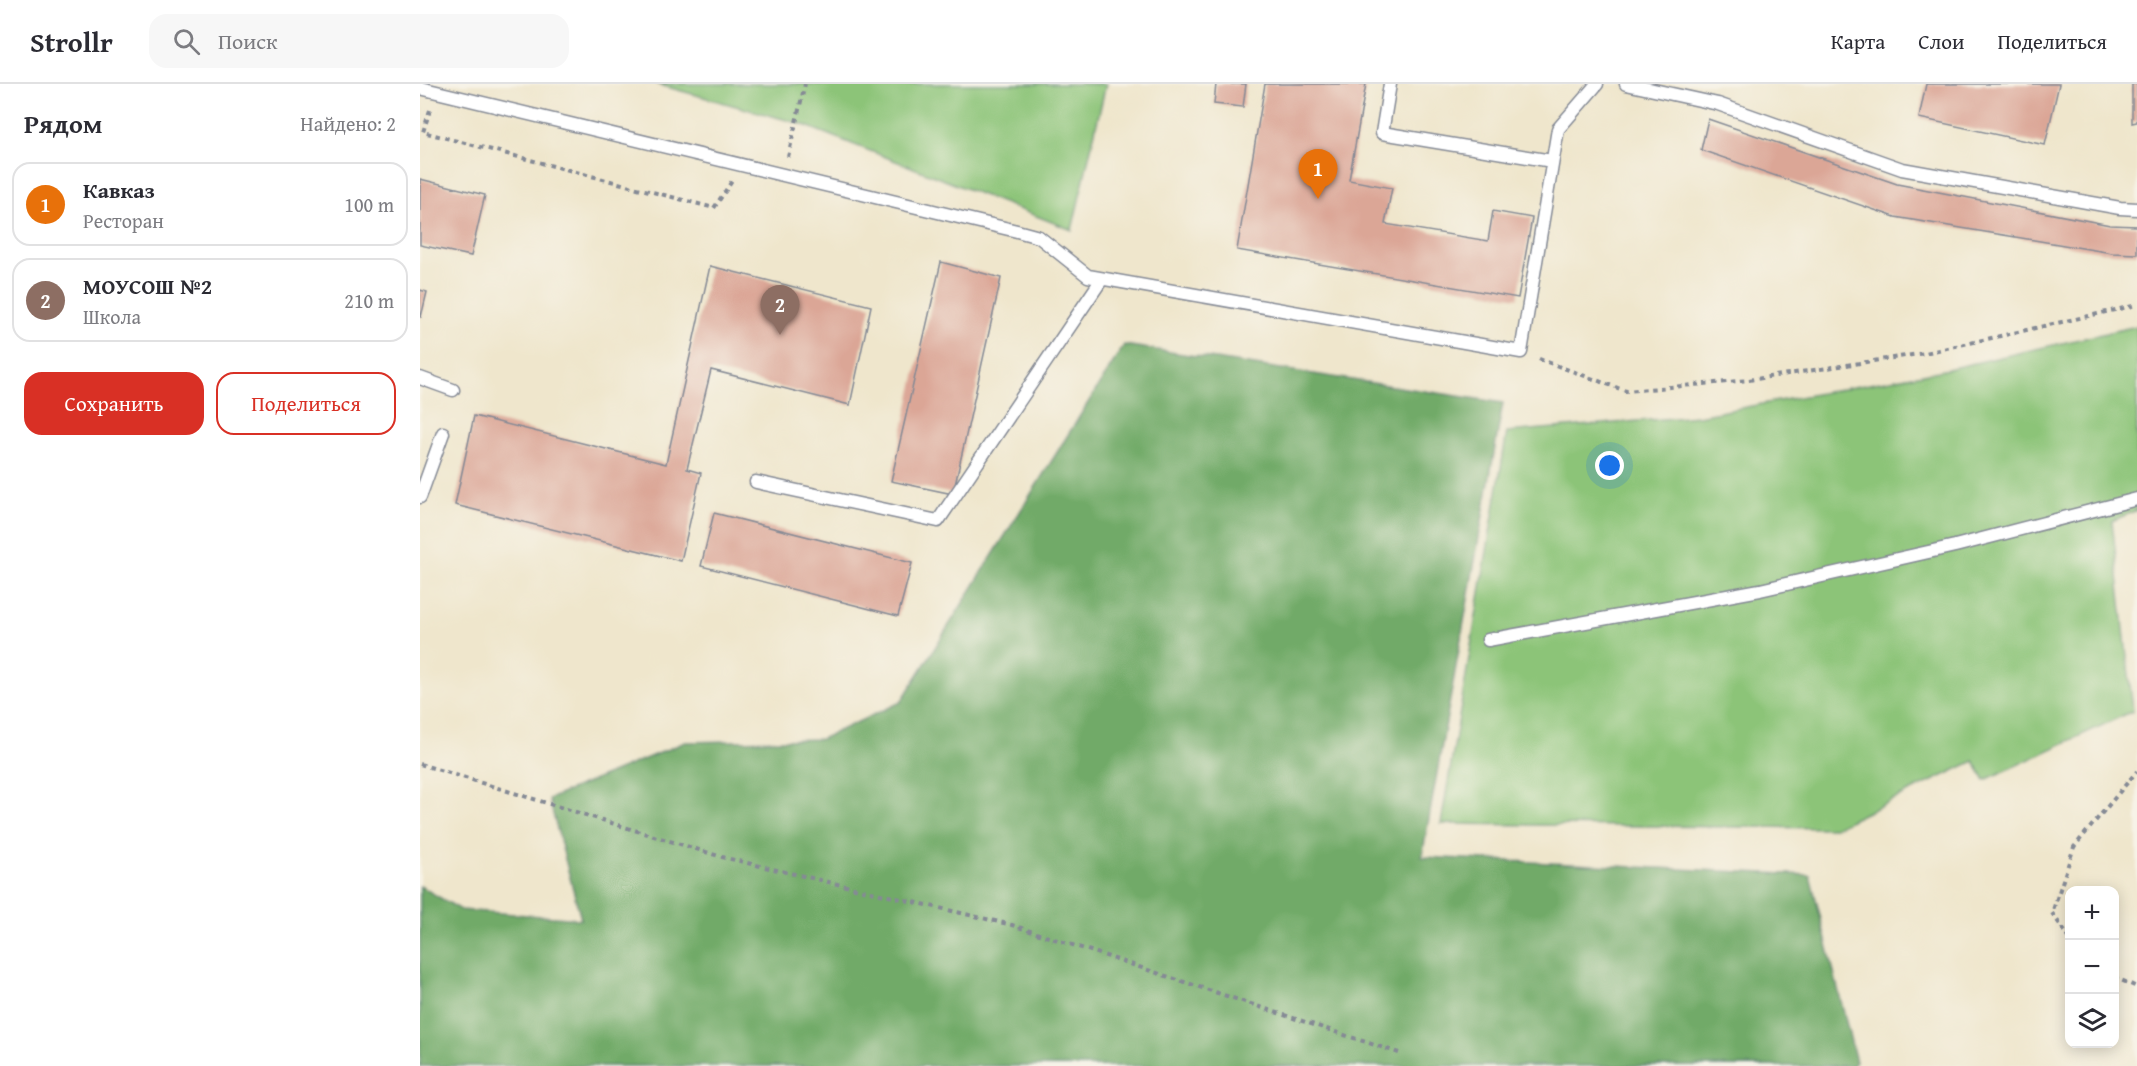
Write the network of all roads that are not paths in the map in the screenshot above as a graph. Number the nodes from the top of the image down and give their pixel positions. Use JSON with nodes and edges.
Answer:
{"nodes":[{"id":1,"x":1390,"y":84,"type":"edge"},
{"id":2,"x":1597,"y":84,"type":"edge"},
{"id":3,"x":1626,"y":84,"type":"edge"},
{"id":4,"x":420,"y":88,"type":"edge"},
{"id":5,"x":1552,"y":161,"type":"junction"},
{"id":6,"x":2137,"y":209,"type":"edge"},
{"id":7,"x":1102,"y":279,"type":"junction"},
{"id":8,"x":420,"y":378,"type":"edge"},
{"id":9,"x":453,"y":390,"type":"dead end"},
{"id":10,"x":443,"y":433,"type":"dead end"},
{"id":11,"x":756,"y":482,"type":"dead end"},
{"id":12,"x":420,"y":497,"type":"edge"},
{"id":13,"x":2137,"y":499,"type":"edge"},
{"id":14,"x":1488,"y":640,"type":"dead end"}],
"edges":[{"from":1,"to":5,"type":"lane"},
{"from":2,"to":5,"type":"lane"},
{"from":3,"to":6,"type":"lane"},
{"from":4,"to":7,"type":"lane"},
{"from":5,"to":7,"type":"lane"},
{"from":7,"to":11,"type":"lane"},
{"from":8,"to":9,"type":"lane"},
{"from":10,"to":12,"type":"lane"},
{"from":13,"to":14,"type":"lane"}]}
